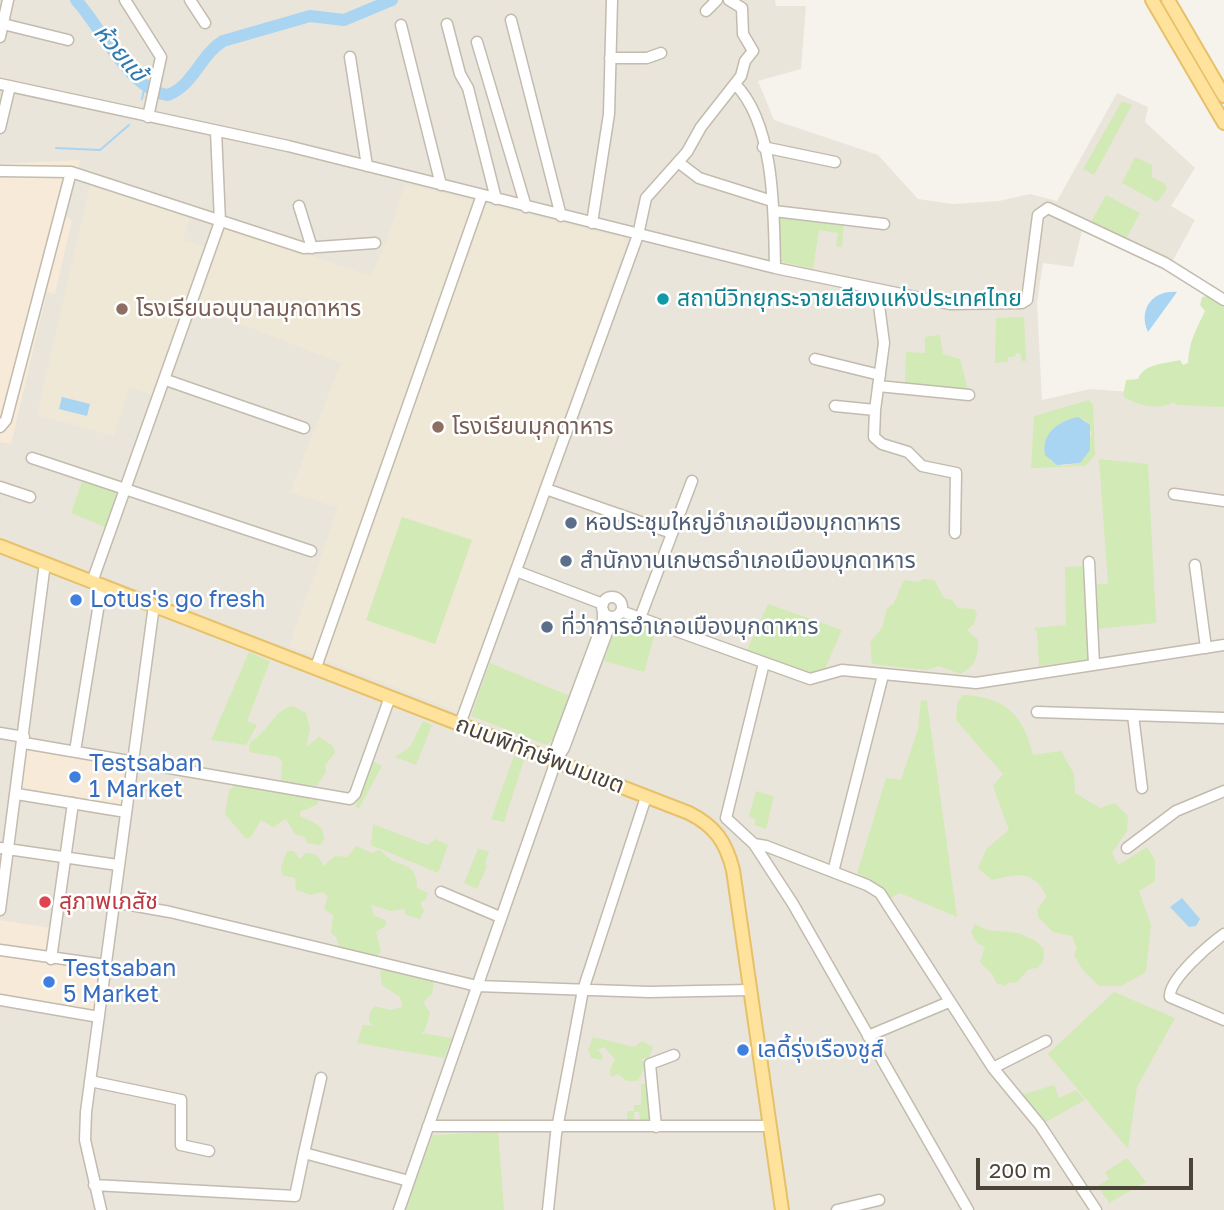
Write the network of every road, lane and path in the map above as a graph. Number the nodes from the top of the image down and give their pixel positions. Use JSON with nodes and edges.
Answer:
{"nodes":[{"id":1,"x":8,"y":0,"type":"edge"},
{"id":2,"x":125,"y":0,"type":"edge"},
{"id":3,"x":190,"y":0,"type":"edge"},
{"id":4,"x":612,"y":0,"type":"edge"},
{"id":5,"x":717,"y":0,"type":"edge"},
{"id":6,"x":729,"y":0,"type":"edge"},
{"id":7,"x":1152,"y":0,"type":"edge"},
{"id":8,"x":1168,"y":0,"type":"edge"},
{"id":9,"x":706,"y":11,"type":"dead end"},
{"id":10,"x":511,"y":20,"type":"dead end"},
{"id":11,"x":205,"y":23,"type":"dead end"},
{"id":12,"x":3,"y":24,"type":"junction"},
{"id":13,"x":447,"y":24,"type":"dead end"},
{"id":14,"x":401,"y":25,"type":"dead end"},
{"id":15,"x":0,"y":37,"type":"edge"},
{"id":16,"x":68,"y":40,"type":"dead end"},
{"id":17,"x":477,"y":42,"type":"dead end"},
{"id":18,"x":661,"y":53,"type":"dead end"},
{"id":19,"x":350,"y":57,"type":"dead end"},
{"id":20,"x":610,"y":58,"type":"junction"},
{"id":21,"x":735,"y":83,"type":"junction"},
{"id":22,"x":5,"y":85,"type":"edge"},
{"id":23,"x":1224,"y":96,"type":"edge"},
{"id":24,"x":149,"y":113,"type":"junction"},
{"id":25,"x":1224,"y":123,"type":"edge"},
{"id":26,"x":0,"y":128,"type":"edge"},
{"id":27,"x":216,"y":131,"type":"junction"},
{"id":28,"x":763,"y":147,"type":"junction"},
{"id":29,"x":678,"y":162,"type":"junction"},
{"id":30,"x":835,"y":162,"type":"dead end"},
{"id":31,"x":367,"y":166,"type":"junction"},
{"id":32,"x":0,"y":172,"type":"edge"},
{"id":33,"x":71,"y":172,"type":"junction"},
{"id":34,"x":441,"y":185,"type":"junction"},
{"id":35,"x":482,"y":195,"type":"junction"},
{"id":36,"x":496,"y":199,"type":"junction"},
{"id":37,"x":299,"y":206,"type":"dead end"},
{"id":38,"x":773,"y":206,"type":"junction"},
{"id":39,"x":526,"y":207,"type":"junction"},
{"id":40,"x":561,"y":216,"type":"junction"},
{"id":41,"x":220,"y":222,"type":"junction"},
{"id":42,"x":592,"y":223,"type":"junction"},
{"id":43,"x":884,"y":224,"type":"dead end"},
{"id":44,"x":638,"y":235,"type":"junction"},
{"id":45,"x":374,"y":243,"type":"dead end"},
{"id":46,"x":312,"y":248,"type":"junction"},
{"id":47,"x":775,"y":268,"type":"junction"},
{"id":48,"x":877,"y":289,"type":"junction"},
{"id":49,"x":1224,"y":300,"type":"edge"},
{"id":50,"x":815,"y":359,"type":"dead end"},
{"id":51,"x":166,"y":380,"type":"junction"},
{"id":52,"x":879,"y":380,"type":"junction"},
{"id":53,"x":969,"y":395,"type":"dead end"},
{"id":54,"x":835,"y":406,"type":"dead end"},
{"id":55,"x":875,"y":410,"type":"junction"},
{"id":56,"x":0,"y":427,"type":"edge"},
{"id":57,"x":304,"y":428,"type":"dead end"},
{"id":58,"x":32,"y":458,"type":"dead end"},
{"id":59,"x":692,"y":481,"type":"dead end"},
{"id":60,"x":0,"y":487,"type":"edge"},
{"id":61,"x":546,"y":489,"type":"junction"},
{"id":62,"x":127,"y":490,"type":"junction"},
{"id":63,"x":1174,"y":494,"type":"dead end"},
{"id":64,"x":30,"y":497,"type":"dead end"},
{"id":65,"x":1224,"y":500,"type":"edge"},
{"id":66,"x":672,"y":533,"type":"junction"},
{"id":67,"x":955,"y":533,"type":"dead end"},
{"id":68,"x":0,"y":546,"type":"edge"},
{"id":69,"x":311,"y":551,"type":"dead end"},
{"id":70,"x":1089,"y":562,"type":"dead end"},
{"id":71,"x":45,"y":563,"type":"junction"},
{"id":72,"x":1195,"y":565,"type":"dead end"},
{"id":73,"x":516,"y":571,"type":"junction"},
{"id":74,"x":97,"y":583,"type":"junction"},
{"id":75,"x":154,"y":605,"type":"junction"},
{"id":76,"x":603,"y":607,"type":"junction"},
{"id":77,"x":619,"y":613,"type":"junction"},
{"id":78,"x":640,"y":618,"type":"junction"},
{"id":79,"x":1224,"y":645,"type":"edge"},
{"id":80,"x":1206,"y":648,"type":"junction"},
{"id":81,"x":764,"y":663,"type":"junction"},
{"id":82,"x":1094,"y":664,"type":"junction"},
{"id":83,"x":316,"y":667,"type":"junction"},
{"id":84,"x":883,"y":675,"type":"junction"},
{"id":85,"x":390,"y":697,"type":"junction"},
{"id":86,"x":1037,"y":712,"type":"dead end"},
{"id":87,"x":1133,"y":715,"type":"junction"},
{"id":88,"x":1224,"y":718,"type":"edge"},
{"id":89,"x":460,"y":724,"type":"junction"},
{"id":90,"x":0,"y":733,"type":"edge"},
{"id":91,"x":24,"y":740,"type":"junction"},
{"id":92,"x":75,"y":751,"type":"junction"},
{"id":93,"x":134,"y":760,"type":"junction"},
{"id":94,"x":556,"y":761,"type":"junction"},
{"id":95,"x":1142,"y":788,"type":"dead end"},
{"id":96,"x":1223,"y":793,"type":"edge"},
{"id":97,"x":17,"y":794,"type":"junction"},
{"id":98,"x":646,"y":797,"type":"junction"},
{"id":99,"x":73,"y":803,"type":"junction"},
{"id":100,"x":126,"y":812,"type":"junction"},
{"id":101,"x":754,"y":844,"type":"junction"},
{"id":102,"x":1127,"y":848,"type":"dead end"},
{"id":103,"x":4,"y":849,"type":"edge"},
{"id":104,"x":64,"y":858,"type":"junction"},
{"id":105,"x":118,"y":865,"type":"junction"},
{"id":106,"x":833,"y":872,"type":"junction"},
{"id":107,"x":441,"y":892,"type":"dead end"},
{"id":108,"x":114,"y":902,"type":"junction"},
{"id":109,"x":0,"y":910,"type":"edge"},
{"id":110,"x":500,"y":917,"type":"junction"},
{"id":111,"x":1224,"y":934,"type":"edge"},
{"id":112,"x":0,"y":950,"type":"edge"},
{"id":113,"x":51,"y":959,"type":"junction"},
{"id":114,"x":106,"y":965,"type":"junction"},
{"id":115,"x":477,"y":986,"type":"junction"},
{"id":116,"x":583,"y":990,"type":"junction"},
{"id":117,"x":750,"y":990,"type":"junction"},
{"id":118,"x":0,"y":1000,"type":"edge"},
{"id":119,"x":949,"y":1002,"type":"junction"},
{"id":120,"x":99,"y":1017,"type":"junction"},
{"id":121,"x":1224,"y":1020,"type":"edge"},
{"id":122,"x":868,"y":1036,"type":"junction"},
{"id":123,"x":1046,"y":1041,"type":"dead end"},
{"id":124,"x":674,"y":1055,"type":"dead end"},
{"id":125,"x":993,"y":1068,"type":"junction"},
{"id":126,"x":321,"y":1079,"type":"dead end"},
{"id":127,"x":90,"y":1081,"type":"junction"},
{"id":128,"x":428,"y":1126,"type":"junction"},
{"id":129,"x":557,"y":1126,"type":"junction"},
{"id":130,"x":769,"y":1126,"type":"junction"},
{"id":131,"x":656,"y":1127,"type":"junction"},
{"id":132,"x":209,"y":1151,"type":"dead end"},
{"id":133,"x":304,"y":1153,"type":"junction"},
{"id":134,"x":409,"y":1181,"type":"junction"},
{"id":135,"x":94,"y":1185,"type":"junction"},
{"id":136,"x":879,"y":1200,"type":"dead end"},
{"id":137,"x":100,"y":1210,"type":"edge"},
{"id":138,"x":399,"y":1210,"type":"edge"},
{"id":139,"x":548,"y":1210,"type":"edge"},
{"id":140,"x":782,"y":1210,"type":"edge"},
{"id":141,"x":836,"y":1210,"type":"edge"},
{"id":142,"x":968,"y":1210,"type":"edge"},
{"id":143,"x":1096,"y":1210,"type":"edge"}],
"edges":[{"from":1,"to":12,"type":"street"},
{"from":2,"to":24,"type":"street"},
{"from":3,"to":11,"type":"street"},
{"from":4,"to":20,"type":"street"},
{"from":5,"to":9,"type":"street"},
{"from":6,"to":21,"type":"street"},
{"from":7,"to":25,"type":"main road"},
{"from":8,"to":23,"type":"main road"},
{"from":10,"to":40,"type":"street"},
{"from":12,"to":15,"type":"street"},
{"from":12,"to":16,"type":"street"},
{"from":13,"to":36,"type":"street"},
{"from":14,"to":34,"type":"street"},
{"from":17,"to":39,"type":"street"},
{"from":18,"to":20,"type":"street"},
{"from":19,"to":31,"type":"street"},
{"from":20,"to":42,"type":"street"},
{"from":21,"to":28,"type":"street"},
{"from":21,"to":29,"type":"street"},
{"from":22,"to":24,"type":"street"},
{"from":22,"to":26,"type":"street"},
{"from":24,"to":27,"type":"street"},
{"from":27,"to":31,"type":"street"},
{"from":27,"to":41,"type":"street"},
{"from":28,"to":30,"type":"street"},
{"from":28,"to":38,"type":"street"},
{"from":29,"to":38,"type":"street"},
{"from":29,"to":44,"type":"street"},
{"from":31,"to":34,"type":"street"},
{"from":32,"to":33,"type":"street"},
{"from":33,"to":41,"type":"street"},
{"from":33,"to":56,"type":"street"},
{"from":34,"to":35,"type":"street"},
{"from":35,"to":36,"type":"street"},
{"from":35,"to":83,"type":"street"},
{"from":36,"to":39,"type":"street"},
{"from":37,"to":46,"type":"street"},
{"from":38,"to":43,"type":"street"},
{"from":38,"to":47,"type":"street"},
{"from":39,"to":40,"type":"street"},
{"from":40,"to":42,"type":"street"},
{"from":41,"to":46,"type":"street"},
{"from":41,"to":51,"type":"street"},
{"from":42,"to":44,"type":"street"},
{"from":44,"to":47,"type":"street"},
{"from":44,"to":61,"type":"street"},
{"from":45,"to":46,"type":"street"},
{"from":47,"to":48,"type":"street"},
{"from":48,"to":49,"type":"street"},
{"from":48,"to":52,"type":"street"},
{"from":50,"to":52,"type":"street"},
{"from":51,"to":57,"type":"street"},
{"from":51,"to":62,"type":"street"},
{"from":52,"to":53,"type":"street"},
{"from":52,"to":55,"type":"street"},
{"from":54,"to":55,"type":"street"},
{"from":55,"to":67,"type":"street"},
{"from":58,"to":62,"type":"street"},
{"from":59,"to":66,"type":"street"},
{"from":60,"to":64,"type":"street"},
{"from":61,"to":66,"type":"street"},
{"from":61,"to":73,"type":"street"},
{"from":62,"to":69,"type":"street"},
{"from":62,"to":74,"type":"street"},
{"from":63,"to":65,"type":"street"},
{"from":66,"to":78,"type":"street"},
{"from":68,"to":71,"type":"main road","name":"ถนนพิทักษ์พนมเขต"},
{"from":70,"to":82,"type":"street"},
{"from":71,"to":74,"type":"main road","name":"ถนนพิทักษ์พนมเขต"},
{"from":71,"to":91,"type":"street"},
{"from":72,"to":80,"type":"street"},
{"from":73,"to":76,"type":"street"},
{"from":73,"to":89,"type":"street"},
{"from":74,"to":75,"type":"main road","name":"ถนนพิทักษ์พนมเขต"},
{"from":74,"to":92,"type":"street"},
{"from":75,"to":83,"type":"main road","name":"ถนนพิทักษ์พนมเขต"},
{"from":75,"to":93,"type":"street"},
{"from":76,"to":77,"type":"street"},
{"from":76,"to":77,"type":"street"},
{"from":76,"to":94,"type":"street"},
{"from":77,"to":78,"type":"street"},
{"from":77,"to":94,"type":"street"},
{"from":78,"to":81,"type":"street"},
{"from":79,"to":80,"type":"street"},
{"from":80,"to":82,"type":"street"},
{"from":81,"to":84,"type":"street"},
{"from":81,"to":101,"type":"street"},
{"from":82,"to":84,"type":"street"},
{"from":83,"to":85,"type":"main road","name":"ถนนพิทักษ์พนมเขต"},
{"from":84,"to":106,"type":"street"},
{"from":85,"to":89,"type":"main road","name":"ถนนพิทักษ์พนมเขต"},
{"from":85,"to":93,"type":"street"},
{"from":86,"to":87,"type":"street"},
{"from":87,"to":88,"type":"street"},
{"from":87,"to":95,"type":"street"},
{"from":89,"to":94,"type":"main road","name":"ถนนพิทักษ์พนมเขต"},
{"from":90,"to":91,"type":"street"},
{"from":91,"to":92,"type":"street"},
{"from":91,"to":97,"type":"street"},
{"from":92,"to":93,"type":"street"},
{"from":93,"to":100,"type":"street"},
{"from":94,"to":98,"type":"main road","name":"ถนนพิทักษ์พนมเขต"},
{"from":94,"to":110,"type":"street"},
{"from":96,"to":102,"type":"street"},
{"from":97,"to":99,"type":"street"},
{"from":97,"to":103,"type":"street"},
{"from":98,"to":116,"type":"street"},
{"from":98,"to":117,"type":"main road","name":"ถนนพิทักษ์พนมเขต"},
{"from":99,"to":100,"type":"street"},
{"from":99,"to":104,"type":"street"},
{"from":100,"to":105,"type":"street"},
{"from":101,"to":106,"type":"street"},
{"from":101,"to":122,"type":"street"},
{"from":103,"to":104,"type":"street"},
{"from":103,"to":109,"type":"street"},
{"from":104,"to":105,"type":"street"},
{"from":104,"to":113,"type":"street"},
{"from":105,"to":108,"type":"street"},
{"from":106,"to":119,"type":"street"},
{"from":107,"to":110,"type":"street"},
{"from":108,"to":114,"type":"street"},
{"from":108,"to":115,"type":"street"},
{"from":110,"to":115,"type":"street"},
{"from":111,"to":121,"type":"street"},
{"from":112,"to":113,"type":"street"},
{"from":113,"to":114,"type":"street"},
{"from":114,"to":120,"type":"street"},
{"from":115,"to":116,"type":"street"},
{"from":115,"to":128,"type":"street"},
{"from":116,"to":117,"type":"street"},
{"from":116,"to":129,"type":"street"},
{"from":117,"to":130,"type":"main road","name":"ถนนพิทักษ์พนมเขต"},
{"from":118,"to":120,"type":"street"},
{"from":119,"to":122,"type":"street"},
{"from":119,"to":125,"type":"street"},
{"from":120,"to":127,"type":"street"},
{"from":122,"to":142,"type":"street"},
{"from":123,"to":125,"type":"street"},
{"from":124,"to":131,"type":"street"},
{"from":125,"to":143,"type":"street"},
{"from":126,"to":133,"type":"street"},
{"from":127,"to":132,"type":"street"},
{"from":127,"to":135,"type":"street"},
{"from":128,"to":129,"type":"street"},
{"from":128,"to":134,"type":"street"},
{"from":129,"to":131,"type":"street"},
{"from":129,"to":139,"type":"street"},
{"from":130,"to":131,"type":"street"},
{"from":130,"to":140,"type":"main road","name":"ถนนพิทักษ์พนมเขต"},
{"from":133,"to":134,"type":"street"},
{"from":133,"to":135,"type":"street"},
{"from":134,"to":138,"type":"street"},
{"from":135,"to":137,"type":"street"},
{"from":136,"to":141,"type":"street"}]}
